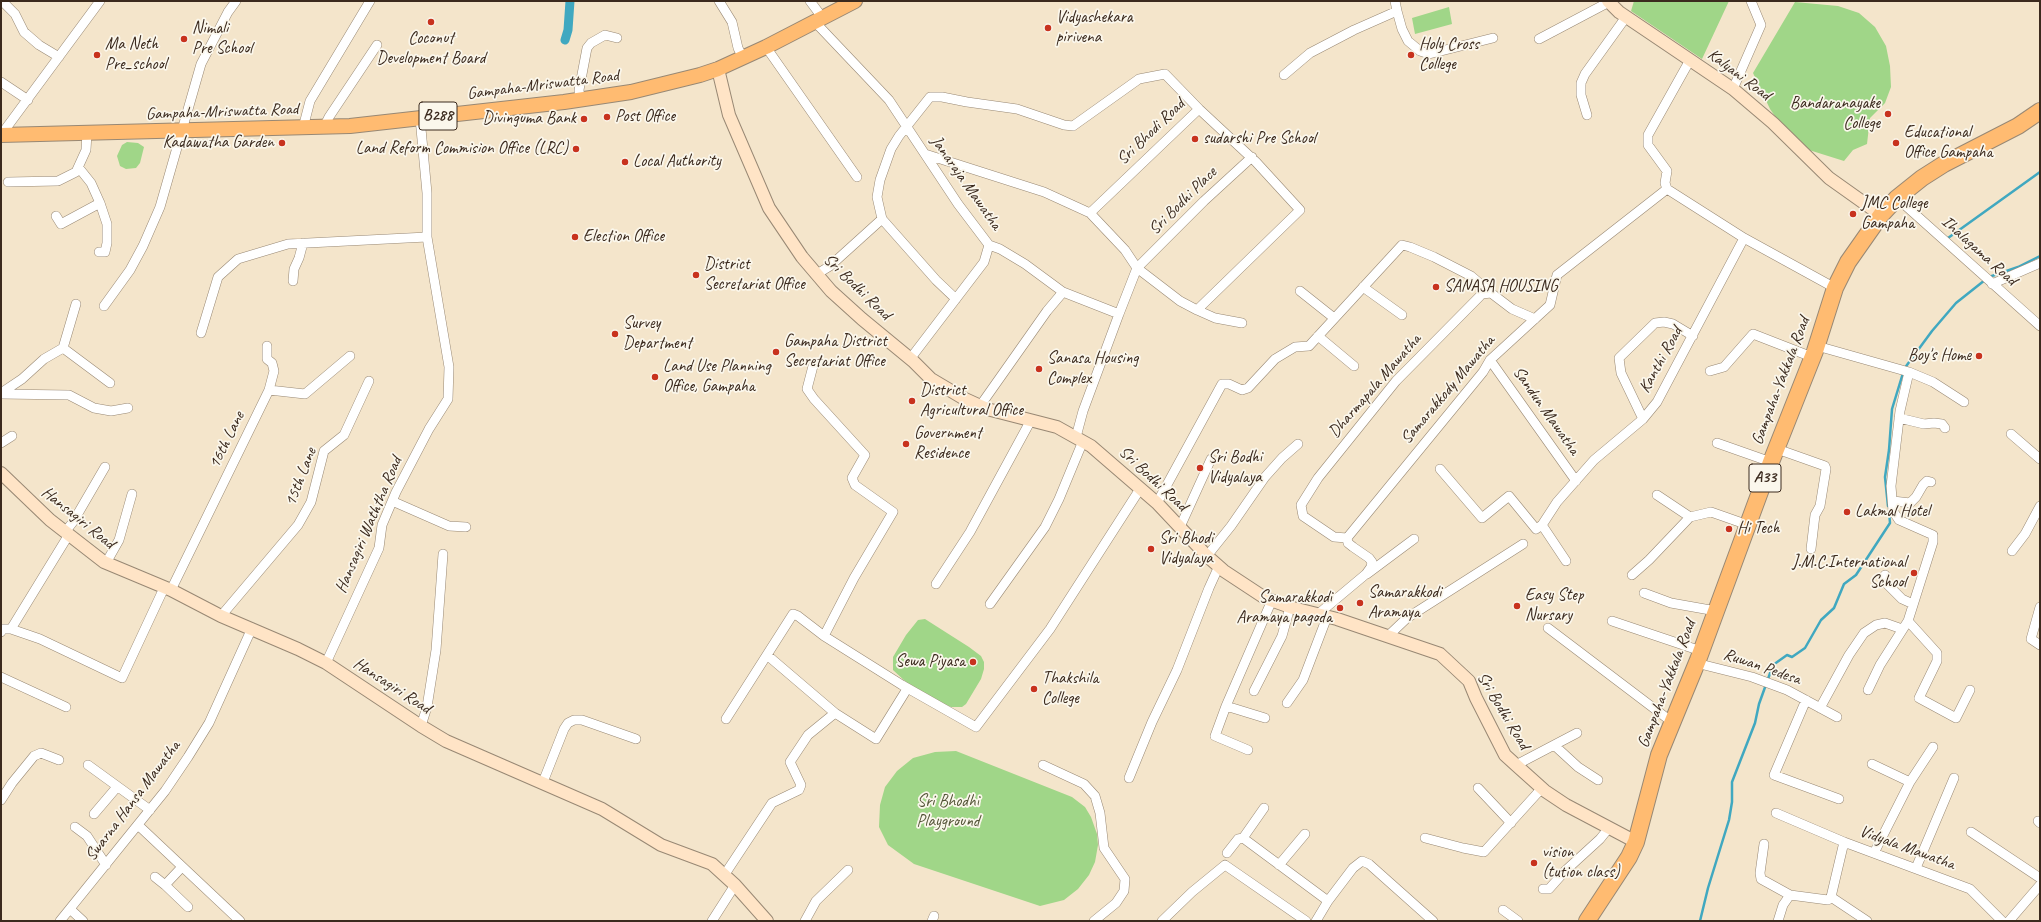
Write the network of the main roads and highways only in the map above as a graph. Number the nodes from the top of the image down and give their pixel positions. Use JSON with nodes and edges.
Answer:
{"nodes":[{"id":1,"x":855,"y":1,"type":"edge"},
{"id":2,"x":2040,"y":111,"type":"edge"},
{"id":3,"x":1,"y":135,"type":"edge"},
{"id":4,"x":1586,"y":921,"type":"edge"}],
"edges":[{"from":1,"to":3,"type":"main road","name":"Gampaha-Mriswatta Road","number":"B288"},
{"from":2,"to":4,"type":"highway","name":"Gampaha-Yakkala Road","number":"A33"}]}
